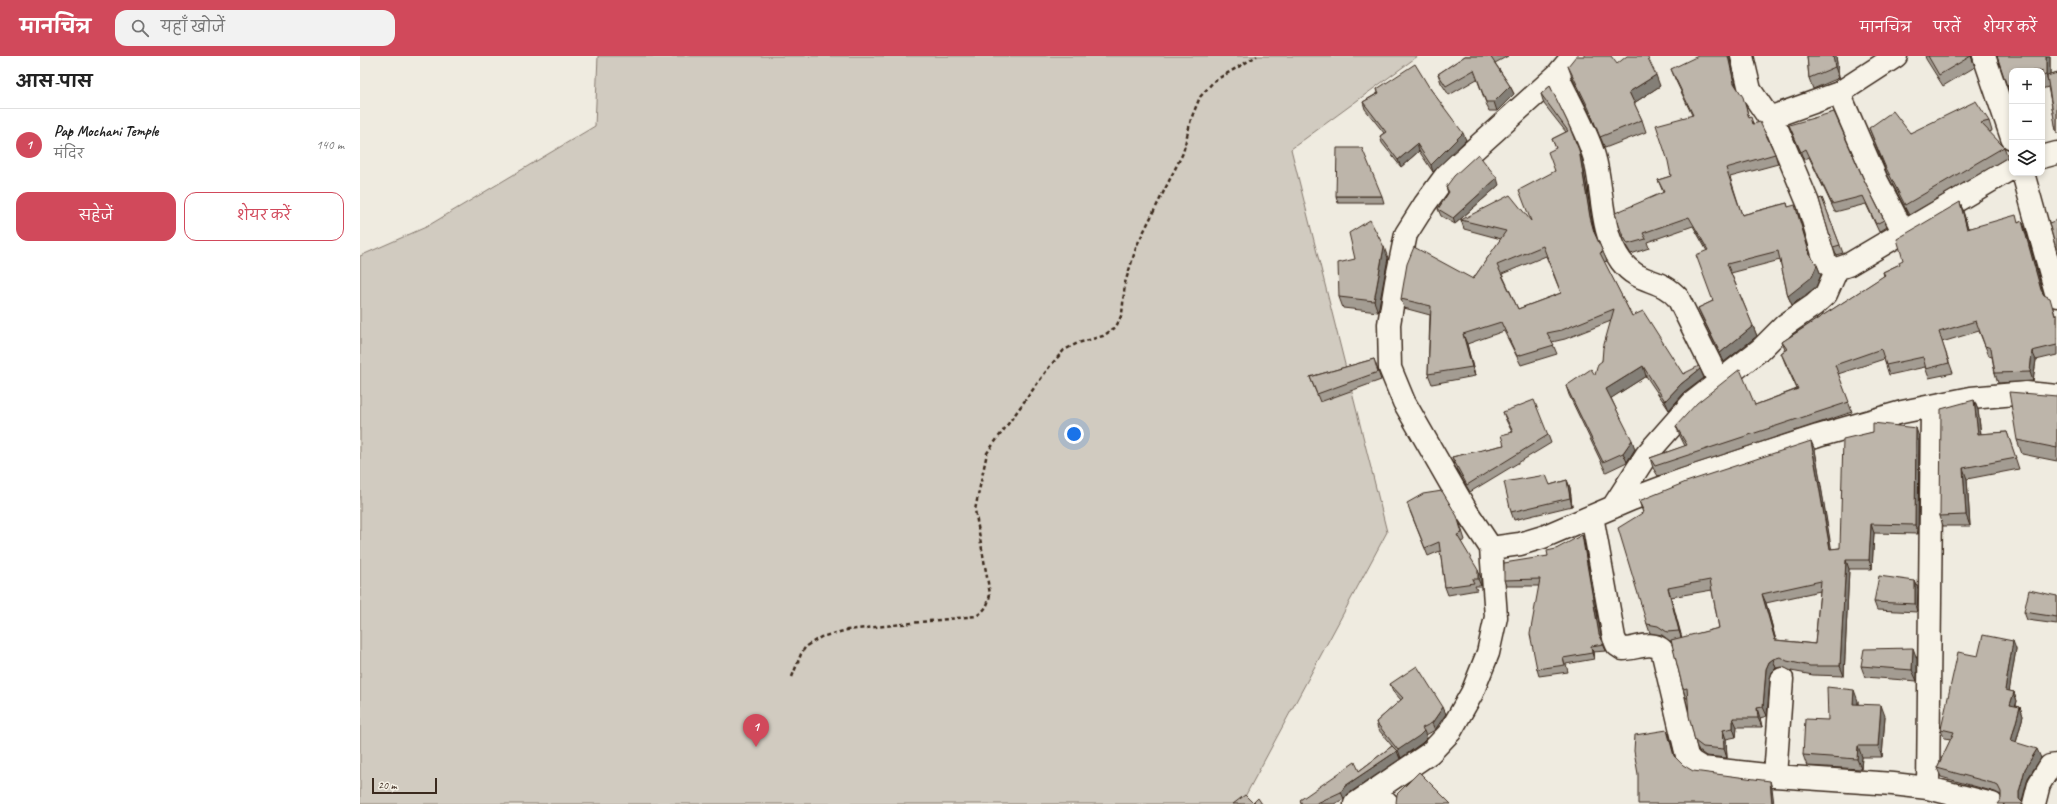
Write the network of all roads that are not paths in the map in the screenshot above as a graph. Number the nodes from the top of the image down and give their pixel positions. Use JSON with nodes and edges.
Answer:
{"nodes":[{"id":1,"x":1573,"y":56,"type":"edge"},
{"id":2,"x":1742,"y":56,"type":"edge"},
{"id":3,"x":1896,"y":56,"type":"edge"},
{"id":4,"x":1984,"y":56,"type":"edge"},
{"id":5,"x":1557,"y":75,"type":"junction"},
{"id":6,"x":1840,"y":93,"type":"junction"},
{"id":7,"x":1769,"y":118,"type":"junction"},
{"id":8,"x":2009,"y":129,"type":"edge"},
{"id":9,"x":2057,"y":153,"type":"edge"},
{"id":10,"x":2045,"y":156,"type":"edge"},
{"id":11,"x":2009,"y":170,"type":"edge"},
{"id":12,"x":2024,"y":176,"type":"edge"},
{"id":13,"x":1904,"y":233,"type":"junction"},
{"id":14,"x":1837,"y":269,"type":"junction"},
{"id":15,"x":2057,"y":296,"type":"edge"},
{"id":16,"x":1719,"y":381,"type":"junction"},
{"id":17,"x":2057,"y":396,"type":"edge"},
{"id":18,"x":1932,"y":407,"type":"junction"},
{"id":19,"x":1613,"y":507,"type":"junction"},
{"id":20,"x":1592,"y":516,"type":"junction"},
{"id":21,"x":1491,"y":548,"type":"junction"},
{"id":22,"x":1782,"y":679,"type":"dead end"},
{"id":23,"x":2057,"y":765,"type":"edge"},
{"id":24,"x":1775,"y":776,"type":"junction"},
{"id":25,"x":1928,"y":788,"type":"junction"},
{"id":26,"x":1382,"y":797,"type":"edge"},
{"id":27,"x":1355,"y":804,"type":"edge"},
{"id":28,"x":1992,"y":804,"type":"edge"},
{"id":29,"x":2034,"y":804,"type":"edge"}],
"edges":[{"from":1,"to":5,"type":"street"},
{"from":2,"to":7,"type":"street"},
{"from":3,"to":6,"type":"street"},
{"from":4,"to":8,"type":"street"},
{"from":5,"to":16,"type":"street"},
{"from":5,"to":21,"type":"street"},
{"from":6,"to":7,"type":"street"},
{"from":6,"to":13,"type":"street"},
{"from":7,"to":14,"type":"street"},
{"from":9,"to":10,"type":"street"},
{"from":11,"to":13,"type":"street"},
{"from":12,"to":15,"type":"street"},
{"from":13,"to":14,"type":"street"},
{"from":14,"to":16,"type":"street"},
{"from":16,"to":19,"type":"street"},
{"from":17,"to":18,"type":"street"},
{"from":18,"to":19,"type":"street"},
{"from":18,"to":25,"type":"street"},
{"from":19,"to":20,"type":"street"},
{"from":20,"to":21,"type":"street"},
{"from":20,"to":24,"type":"street"},
{"from":21,"to":26,"type":"street"},
{"from":22,"to":24,"type":"street"},
{"from":23,"to":29,"type":"street"},
{"from":24,"to":25,"type":"street"},
{"from":25,"to":28,"type":"street"},
{"from":26,"to":27,"type":"street"}]}
